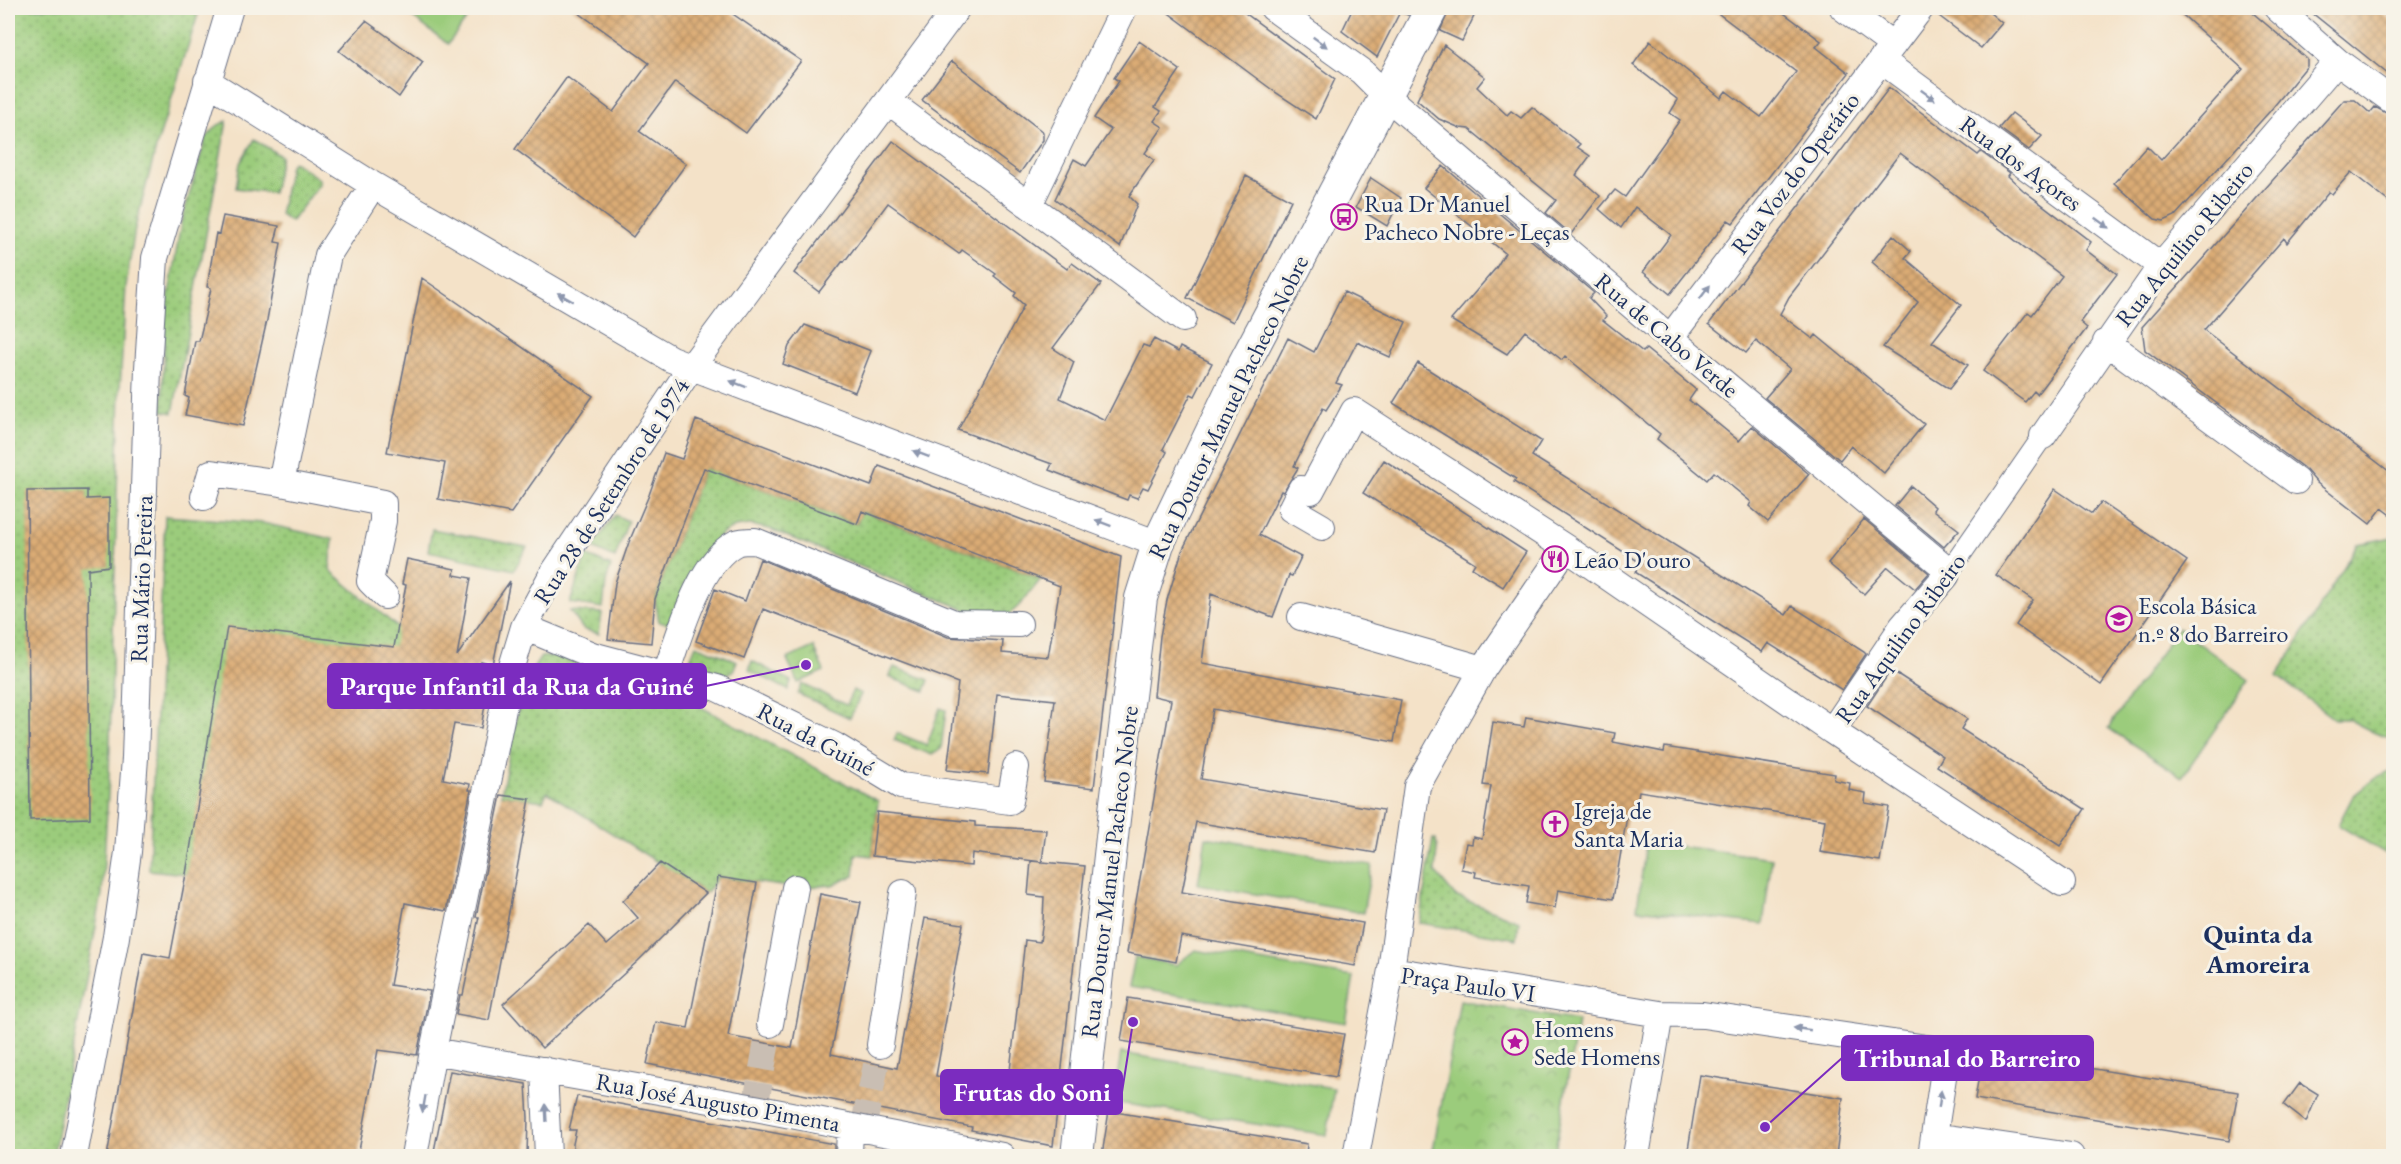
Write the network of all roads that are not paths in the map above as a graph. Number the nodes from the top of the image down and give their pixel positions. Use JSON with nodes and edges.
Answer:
{"nodes":[{"id":1,"x":230,"y":8,"type":"edge"},
{"id":2,"x":957,"y":8,"type":"edge"},
{"id":3,"x":1124,"y":8,"type":"edge"},
{"id":4,"x":1273,"y":8,"type":"edge"},
{"id":5,"x":1432,"y":8,"type":"edge"},
{"id":6,"x":1843,"y":8,"type":"edge"},
{"id":7,"x":1921,"y":8,"type":"edge"},
{"id":8,"x":2277,"y":8,"type":"edge"},
{"id":9,"x":1887,"y":52,"type":"junction"},
{"id":10,"x":2337,"y":61,"type":"junction"},
{"id":11,"x":207,"y":81,"type":"junction"},
{"id":12,"x":1386,"y":96,"type":"junction"},
{"id":13,"x":888,"y":101,"type":"junction"},
{"id":14,"x":2394,"y":102,"type":"edge"},
{"id":15,"x":373,"y":184,"type":"junction"},
{"id":16,"x":1029,"y":205,"type":"junction"},
{"id":17,"x":2161,"y":266,"type":"junction"},
{"id":18,"x":1183,"y":319,"type":"dead end"},
{"id":19,"x":1670,"y":338,"type":"junction"},
{"id":20,"x":2106,"y":342,"type":"junction"},
{"id":21,"x":692,"y":366,"type":"junction"},
{"id":22,"x":2043,"y":436,"type":"joint"},
{"id":23,"x":2296,"y":481,"type":"dead end"},
{"id":24,"x":281,"y":483,"type":"junction"},
{"id":25,"x":204,"y":497,"type":"dead end"},
{"id":26,"x":1322,"y":527,"type":"dead end"},
{"id":27,"x":1158,"y":544,"type":"junction"},
{"id":28,"x":1566,"y":548,"type":"junction"},
{"id":29,"x":1946,"y":576,"type":"junction"},
{"id":30,"x":385,"y":596,"type":"dead end"},
{"id":31,"x":1301,"y":617,"type":"dead end"},
{"id":32,"x":1019,"y":624,"type":"dead end"},
{"id":33,"x":524,"y":627,"type":"junction"},
{"id":34,"x":1483,"y":669,"type":"junction"},
{"id":35,"x":666,"y":674,"type":"junction"},
{"id":36,"x":1832,"y":731,"type":"junction"},
{"id":37,"x":1016,"y":767,"type":"dead end"},
{"id":38,"x":2062,"y":883,"type":"dead end"},
{"id":39,"x":795,"y":888,"type":"dead end"},
{"id":40,"x":903,"y":893,"type":"dead end"},
{"id":41,"x":1390,"y":970,"type":"junction"},
{"id":42,"x":1660,"y":1014,"type":"junction"},
{"id":43,"x":770,"y":1024,"type":"tunnel mouth"},
{"id":44,"x":880,"y":1045,"type":"tunnel mouth"},
{"id":45,"x":433,"y":1051,"type":"junction"},
{"id":46,"x":544,"y":1070,"type":"junction"},
{"id":47,"x":850,"y":1126,"type":"junction"},
{"id":48,"x":1933,"y":1146,"type":"edge"},
{"id":49,"x":965,"y":1153,"type":"edge"},
{"id":50,"x":74,"y":1156,"type":"edge"},
{"id":51,"x":414,"y":1156,"type":"edge"},
{"id":52,"x":548,"y":1156,"type":"edge"},
{"id":53,"x":849,"y":1156,"type":"edge"},
{"id":54,"x":1002,"y":1156,"type":"edge"},
{"id":55,"x":1077,"y":1156,"type":"edge"},
{"id":56,"x":1356,"y":1156,"type":"edge"},
{"id":57,"x":1636,"y":1156,"type":"edge"},
{"id":58,"x":2071,"y":1156,"type":"edge"}],
"edges":[{"from":1,"to":11,"type":"street","name":"Rua Mário Pereira"},
{"from":2,"to":13,"type":"street","name":"Rua 28 de Setembro de 1974"},
{"from":3,"to":16,"type":"street"},
{"from":4,"to":12,"type":"street","name":"Rua de Cabo Verde","one_way":true},
{"from":5,"to":12,"type":"street","name":"Rua Doutor Manuel Pacheco Nobre"},
{"from":6,"to":9,"type":"street","name":"Rua dos Açores"},
{"from":7,"to":9,"type":"street","name":"Rua Voz do Operário"},
{"from":8,"to":10,"type":"street"},
{"from":9,"to":17,"type":"street","name":"Rua dos Açores","one_way":true},
{"from":19,"to":9,"type":"street","name":"Rua Voz do Operário","one_way":true},
{"from":10,"to":14,"type":"street"},
{"from":10,"to":17,"type":"street","name":"Rua Aquilino Ribeiro"},
{"from":11,"to":15,"type":"street"},
{"from":11,"to":50,"type":"street","name":"Rua Mário Pereira"},
{"from":12,"to":19,"type":"street","name":"Rua de Cabo Verde"},
{"from":12,"to":27,"type":"street","name":"Rua Doutor Manuel Pacheco Nobre"},
{"from":13,"to":16,"type":"street"},
{"from":13,"to":21,"type":"street","name":"Rua 28 de Setembro de 1974"},
{"from":21,"to":15,"type":"street","one_way":true},
{"from":15,"to":24,"type":"street"},
{"from":16,"to":18,"type":"street"},
{"from":17,"to":20,"type":"street","name":"Rua Aquilino Ribeiro"},
{"from":19,"to":29,"type":"street","name":"Rua de Cabo Verde"},
{"from":20,"to":22,"type":"street","name":"Rua Aquilino Ribeiro"},
{"from":20,"to":23,"type":"street"},
{"from":27,"to":21,"type":"street","one_way":true},
{"from":21,"to":33,"type":"street","name":"Rua 28 de Setembro de 1974"},
{"from":22,"to":29,"type":"street","name":"Rua Aquilino Ribeiro"},
{"from":24,"to":25,"type":"street"},
{"from":24,"to":30,"type":"street"},
{"from":26,"to":28,"type":"street","name":"Rua Aquilino Ribeiro"},
{"from":27,"to":55,"type":"street","name":"Rua Doutor Manuel Pacheco Nobre"},
{"from":28,"to":34,"type":"street"},
{"from":28,"to":36,"type":"street","name":"Rua Aquilino Ribeiro"},
{"from":29,"to":36,"type":"street","name":"Rua Aquilino Ribeiro"},
{"from":31,"to":34,"type":"street"},
{"from":32,"to":35,"type":"street"},
{"from":33,"to":35,"type":"street","name":"Rua da Guiné"},
{"from":33,"to":45,"type":"street","name":"Rua 28 de Setembro de 1974"},
{"from":34,"to":41,"type":"street"},
{"from":35,"to":37,"type":"street","name":"Rua da Guiné"},
{"from":36,"to":38,"type":"street"},
{"from":39,"to":43,"type":"street"},
{"from":40,"to":44,"type":"street"},
{"from":41,"to":42,"type":"street","name":"Praça Paulo VI"},
{"from":41,"to":56,"type":"street","name":"Praça Paulo VI"},
{"from":48,"to":42,"type":"street","name":"Praça Paulo VI","one_way":true},
{"from":42,"to":57,"type":"street"},
{"from":45,"to":46,"type":"street","name":"Rua José Augusto Pimenta"},
{"from":45,"to":51,"type":"street","name":"Rua 28 de Setembro de 1974","one_way":true},
{"from":46,"to":47,"type":"street","name":"Rua José Augusto Pimenta"},
{"from":52,"to":46,"type":"street","one_way":true},
{"from":47,"to":49,"type":"street","name":"Rua José Augusto Pimenta"},
{"from":47,"to":53,"type":"street"},
{"from":48,"to":58,"type":"street"},
{"from":49,"to":54,"type":"street","name":"Rua José Augusto Pimenta"}]}
